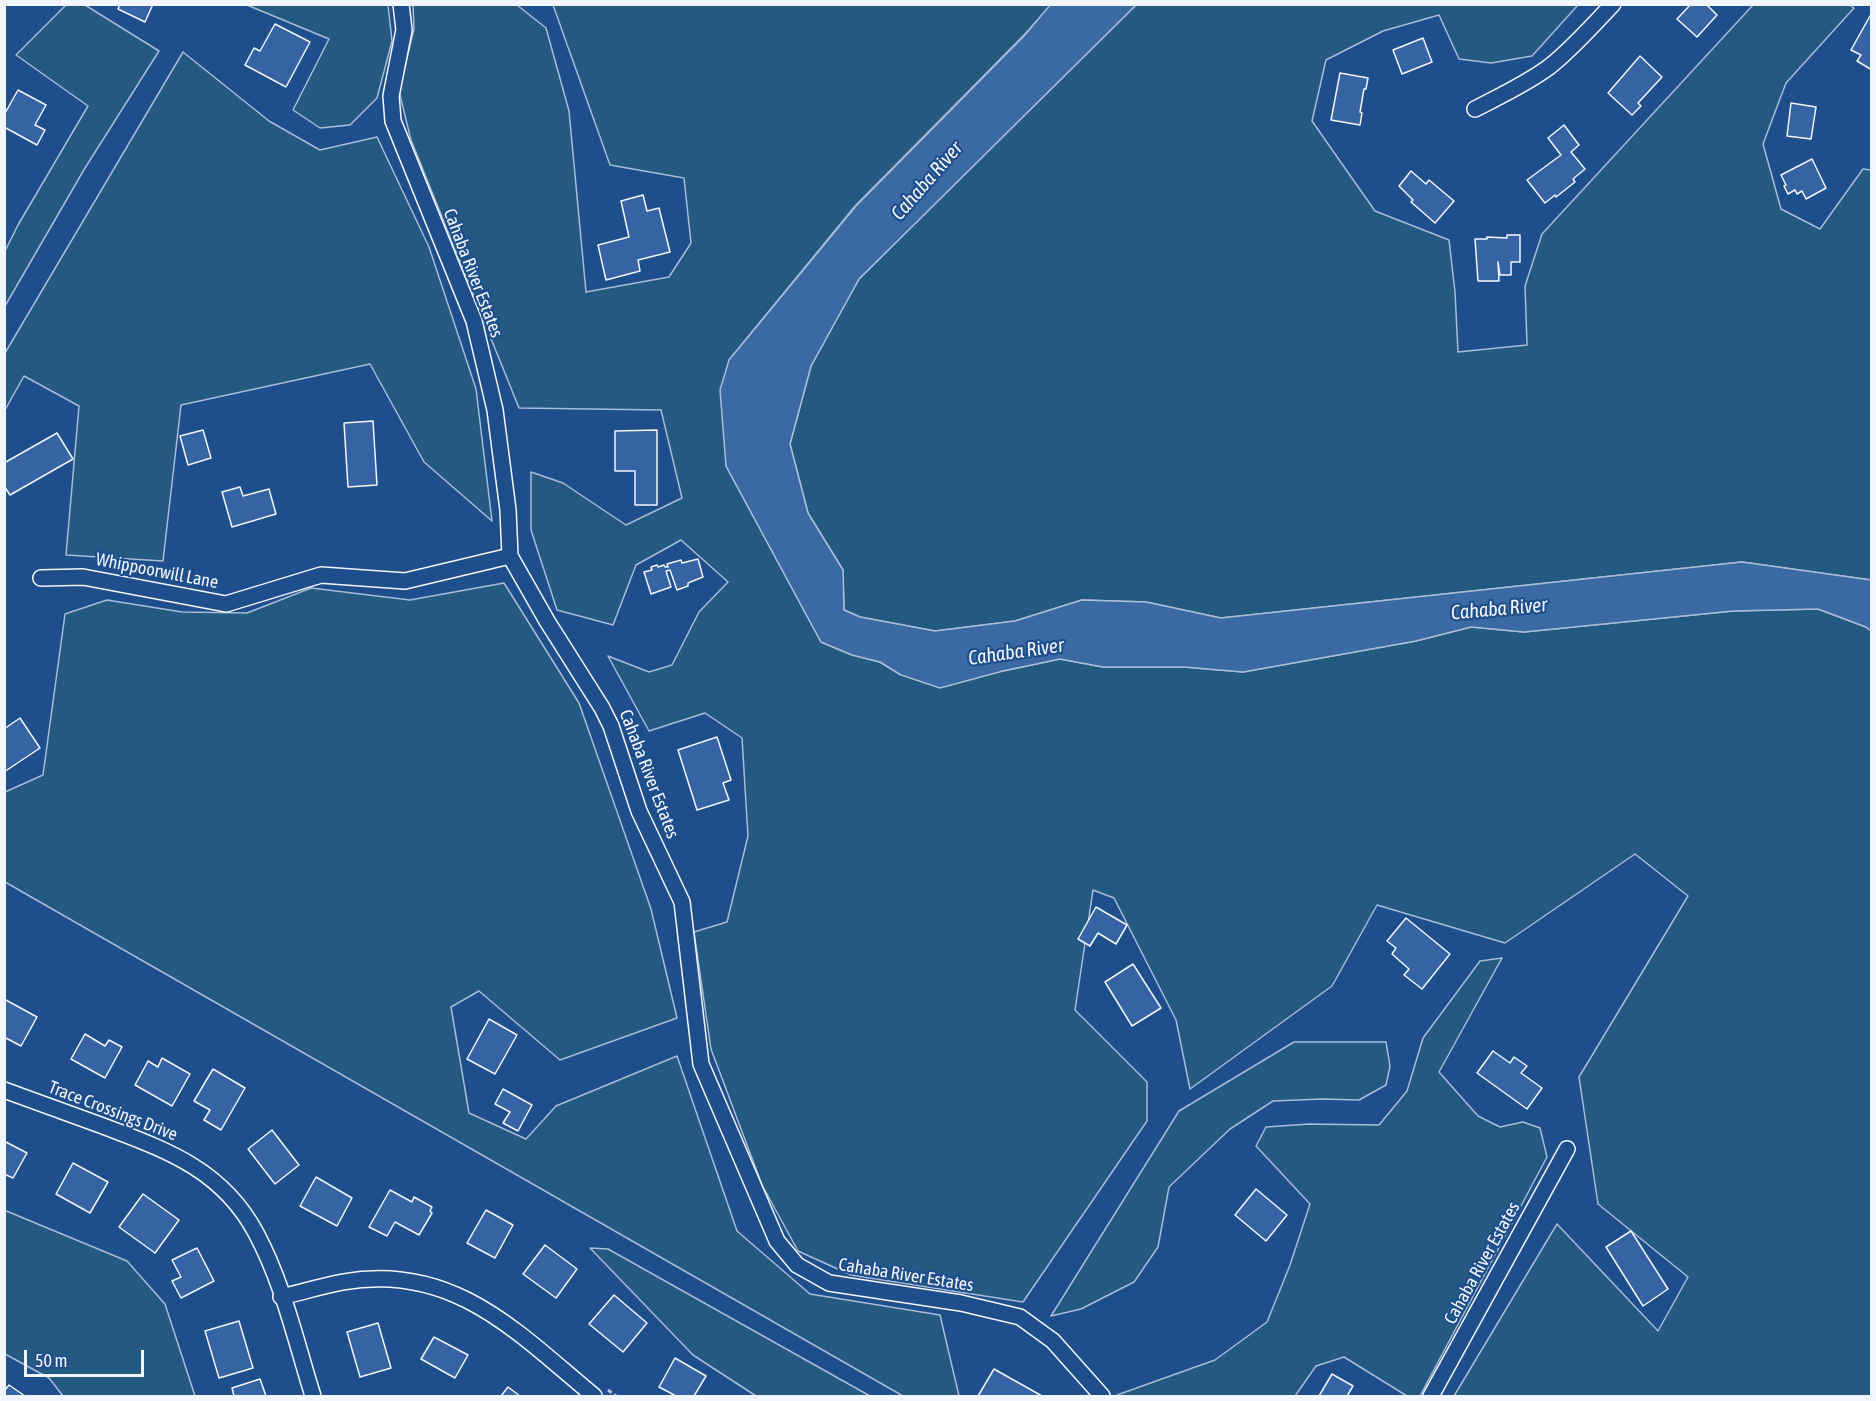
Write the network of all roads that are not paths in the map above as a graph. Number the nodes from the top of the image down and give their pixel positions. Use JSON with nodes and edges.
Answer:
{"nodes":[{"id":1,"x":401,"y":4,"type":"edge"},
{"id":2,"x":1613,"y":4,"type":"edge"},
{"id":3,"x":1475,"y":109,"type":"dead end"},
{"id":4,"x":510,"y":556,"type":"junction"},
{"id":5,"x":42,"y":578,"type":"dead end"},
{"id":6,"x":4,"y":1090,"type":"edge"},
{"id":7,"x":1567,"y":1149,"type":"dead end"},
{"id":8,"x":281,"y":1297,"type":"junction"},
{"id":9,"x":601,"y":1393,"type":"edge"},
{"id":10,"x":313,"y":1396,"type":"edge"},
{"id":11,"x":1102,"y":1396,"type":"edge"},
{"id":12,"x":1431,"y":1396,"type":"edge"}],
"edges":[{"from":1,"to":4,"type":"street","name":"Cahaba River Estates"},
{"from":2,"to":3,"type":"street"},
{"from":4,"to":5,"type":"street","name":"Whippoorwill Lane"},
{"from":4,"to":11,"type":"street","name":"Cahaba River Estates"},
{"from":6,"to":8,"type":"street","name":"Trace Crossings Drive"},
{"from":7,"to":12,"type":"street","name":"Cahaba River Estates"},
{"from":8,"to":9,"type":"street"},
{"from":8,"to":10,"type":"street","name":"Trace Crossings Drive"}]}
